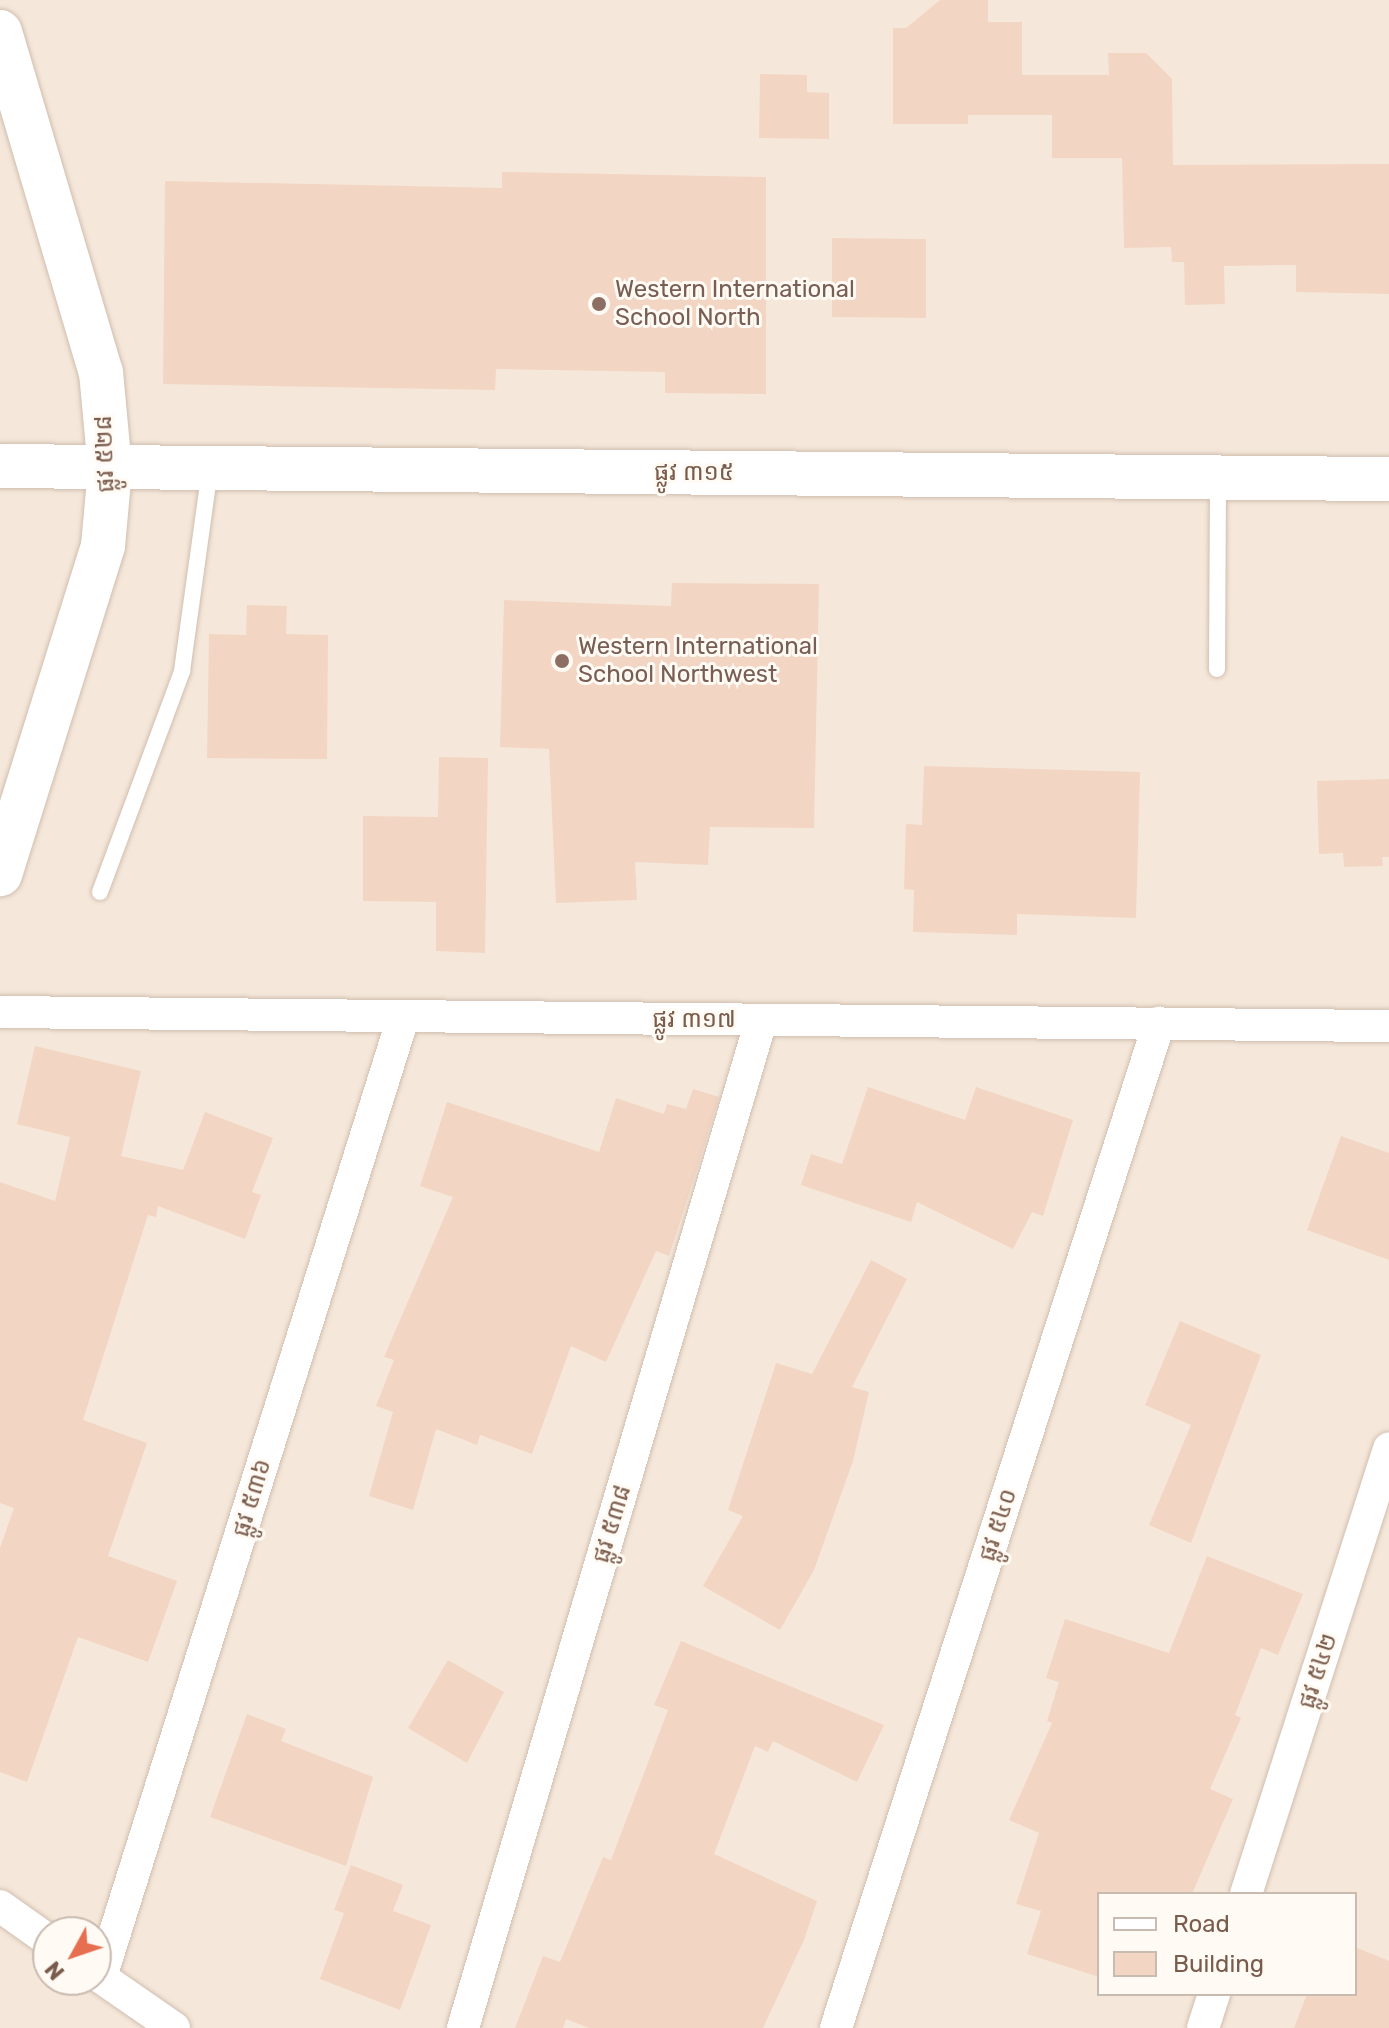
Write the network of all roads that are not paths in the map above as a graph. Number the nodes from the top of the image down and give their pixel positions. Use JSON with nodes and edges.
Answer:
{"nodes":[{"id":1,"x":0,"y":32,"type":"edge"},
{"id":2,"x":0,"y":466,"type":"edge"},
{"id":3,"x":110,"y":469,"type":"junction"},
{"id":4,"x":210,"y":470,"type":"junction"},
{"id":5,"x":1218,"y":478,"type":"junction"},
{"id":6,"x":1389,"y":479,"type":"edge"},
{"id":7,"x":1217,"y":669,"type":"dead end"},
{"id":8,"x":0,"y":874,"type":"edge"},
{"id":9,"x":100,"y":892,"type":"dead end"},
{"id":10,"x":0,"y":1012,"type":"edge"},
{"id":11,"x":403,"y":1018,"type":"junction"},
{"id":12,"x":761,"y":1021,"type":"junction"},
{"id":13,"x":1159,"y":1023,"type":"junction"},
{"id":14,"x":1389,"y":1026,"type":"edge"},
{"id":15,"x":1389,"y":1448,"type":"edge"},
{"id":16,"x":1247,"y":1892,"type":"edge"},
{"id":17,"x":0,"y":1906,"type":"edge"},
{"id":18,"x":32,"y":1929,"type":"edge"},
{"id":19,"x":112,"y":1931,"type":"edge"},
{"id":20,"x":112,"y":1985,"type":"edge"},
{"id":21,"x":1213,"y":1996,"type":"edge"},
{"id":22,"x":174,"y":2028,"type":"edge"},
{"id":23,"x":463,"y":2028,"type":"edge"},
{"id":24,"x":836,"y":2028,"type":"edge"},
{"id":25,"x":1203,"y":2028,"type":"edge"}],
"edges":[{"from":1,"to":3,"type":"street","name":"ផ្លូវ ៥២៨"},
{"from":2,"to":3,"type":"street","name":"ផ្លូវ ៣១៥"},
{"from":3,"to":4,"type":"street","name":"ផ្លូវ ៣១៥"},
{"from":3,"to":8,"type":"street","name":"ផ្លូវ ៥២៨"},
{"from":4,"to":5,"type":"street","name":"ផ្លូវ ៣១៥"},
{"from":4,"to":9,"type":"lane"},
{"from":5,"to":6,"type":"street","name":"ផ្លូវ ៣១៥"},
{"from":5,"to":7,"type":"lane"},
{"from":10,"to":11,"type":"street","name":"ផ្លូវ ៣១៧"},
{"from":11,"to":12,"type":"street","name":"ផ្លូវ ៣១៧"},
{"from":11,"to":19,"type":"street","name":"ផ្លូវ ៥៣៦"},
{"from":12,"to":13,"type":"street","name":"ផ្លូវ ៣១៧"},
{"from":12,"to":23,"type":"street","name":"ផ្លូវ ៥៣៨"},
{"from":13,"to":14,"type":"street","name":"ផ្លូវ ៣១៧"},
{"from":13,"to":24,"type":"street","name":"ផ្លូវ ៥៤០"},
{"from":15,"to":16,"type":"street","name":"ផ្លូវ ៥៤២"},
{"from":17,"to":18,"type":"street"},
{"from":20,"to":22,"type":"street"},
{"from":21,"to":25,"type":"street"}]}
